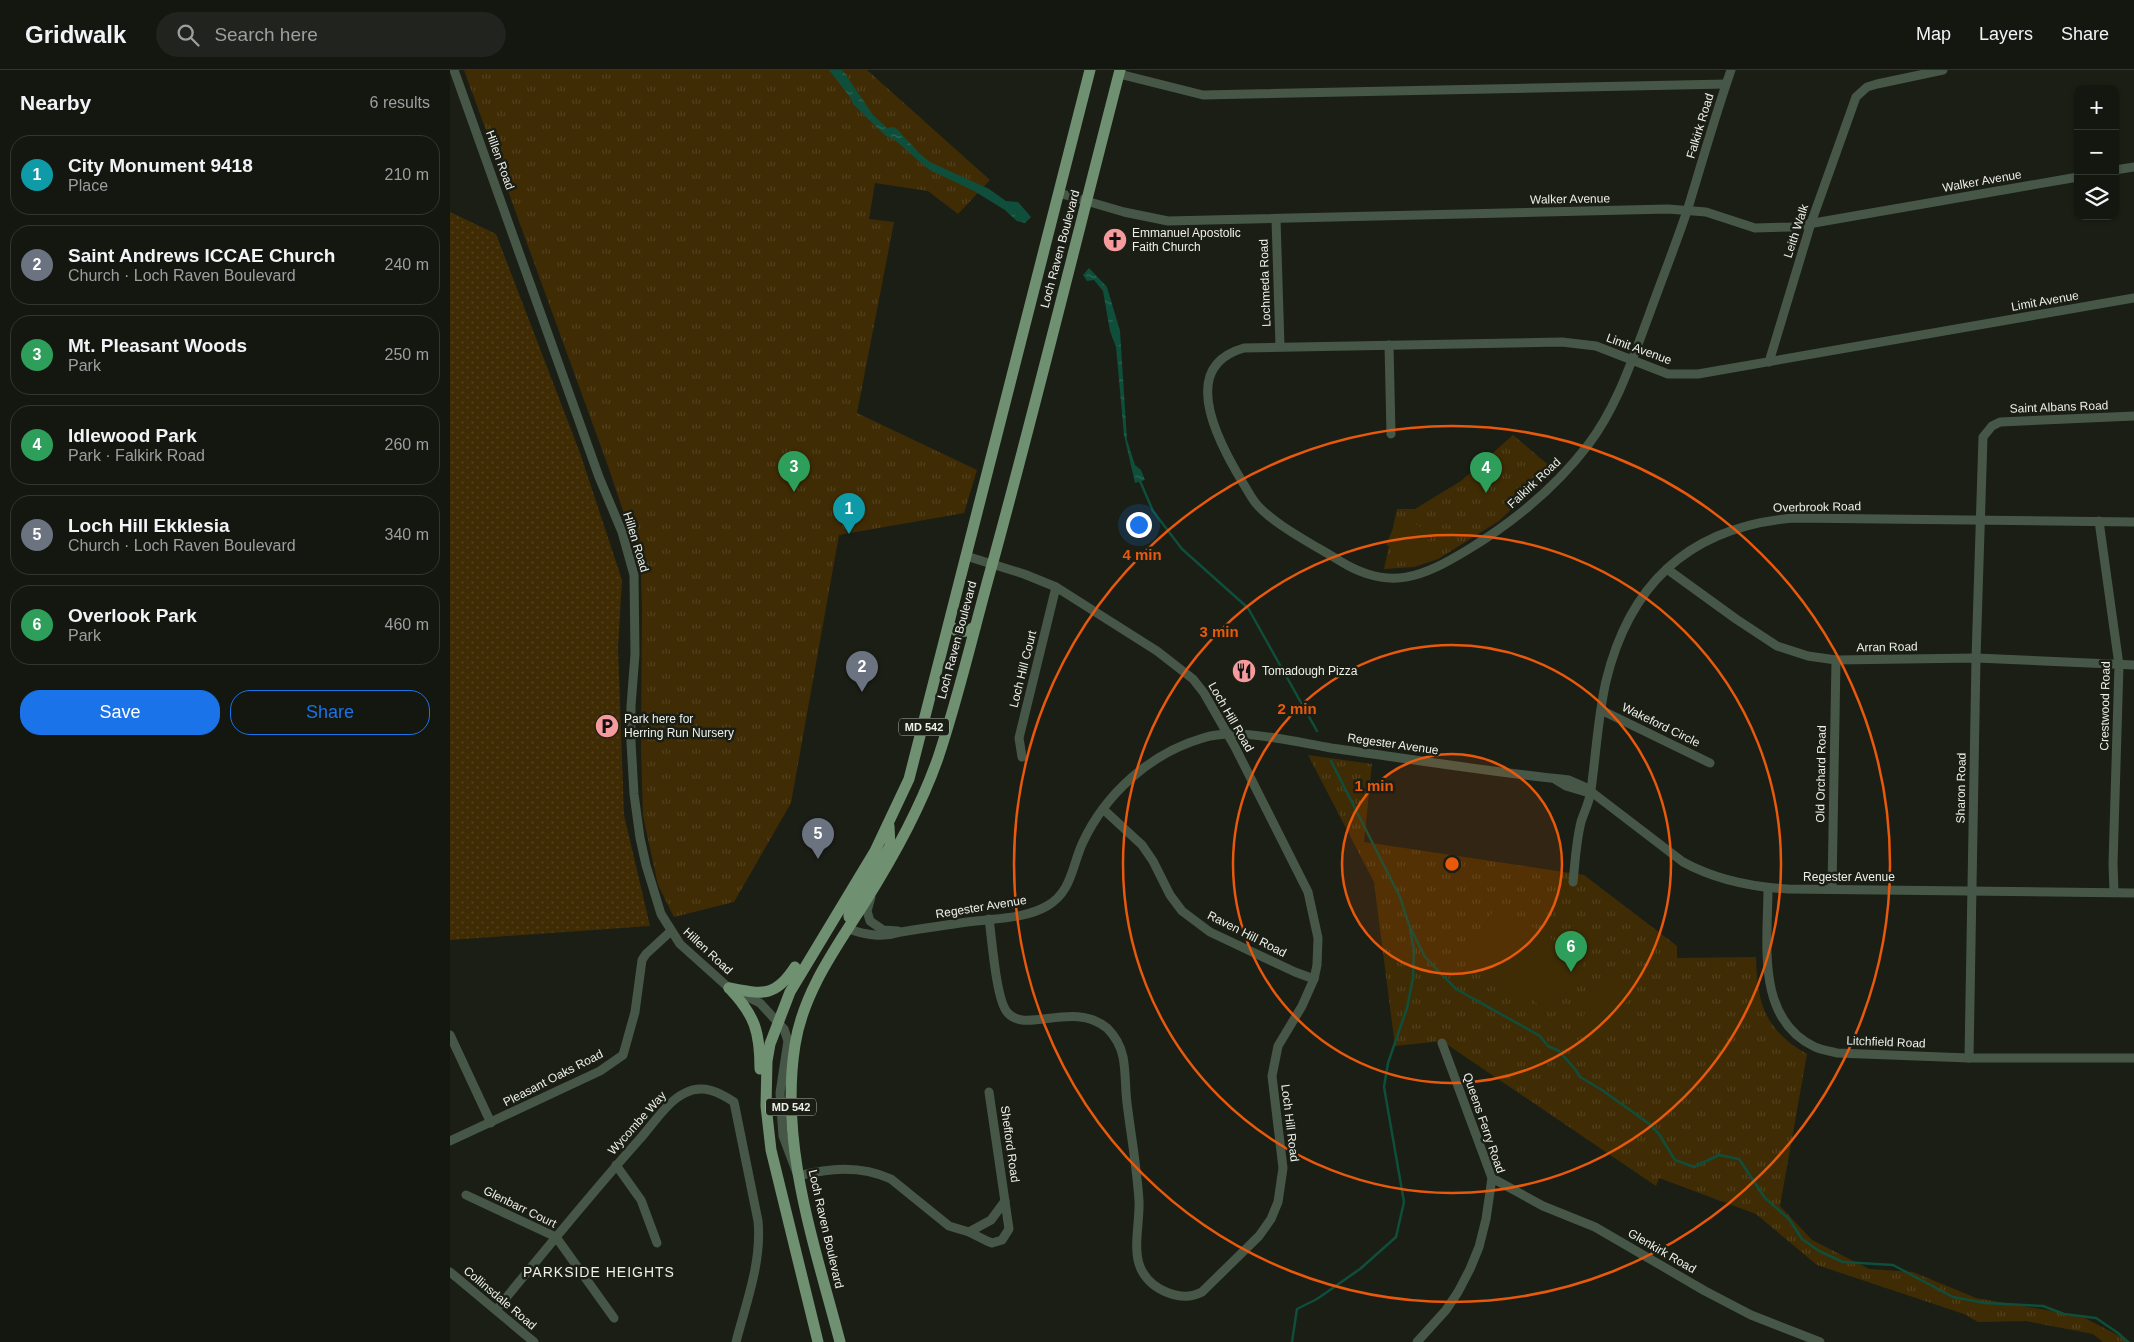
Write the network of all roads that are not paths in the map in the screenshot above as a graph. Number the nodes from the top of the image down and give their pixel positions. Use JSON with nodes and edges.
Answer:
{"nodes":[{"id":1,"x":454,"y":70,"type":"edge"},
{"id":2,"x":1090,"y":70,"type":"edge"},
{"id":3,"x":1731,"y":70,"type":"edge"},
{"id":4,"x":1943,"y":70,"type":"edge"},
{"id":5,"x":1120,"y":72,"type":"edge"},
{"id":6,"x":1726,"y":84,"type":"junction"},
{"id":7,"x":2134,"y":167,"type":"edge"},
{"id":8,"x":2119,"y":169,"type":"edge"},
{"id":9,"x":2074,"y":178,"type":"edge"},
{"id":10,"x":1058,"y":193,"type":"junction"},
{"id":11,"x":1086,"y":202,"type":"junction"},
{"id":12,"x":1687,"y":210,"type":"junction"},
{"id":13,"x":1276,"y":219,"type":"junction"},
{"id":14,"x":1811,"y":223,"type":"junction"},
{"id":15,"x":2134,"y":298,"type":"edge"},
{"id":16,"x":1389,"y":345,"type":"junction"},
{"id":17,"x":1280,"y":346,"type":"junction"},
{"id":18,"x":1632,"y":360,"type":"junction"},
{"id":19,"x":1769,"y":362,"type":"junction"},
{"id":20,"x":1207,"y":383,"type":"joint"},
{"id":21,"x":2134,"y":416,"type":"edge"},
{"id":22,"x":1391,"y":434,"type":"dead end"},
{"id":23,"x":1980,"y":519,"type":"junction"},
{"id":24,"x":2099,"y":521,"type":"junction"},
{"id":25,"x":2134,"y":522,"type":"edge"},
{"id":26,"x":966,"y":556,"type":"junction"},
{"id":27,"x":992,"y":564,"type":"junction"},
{"id":28,"x":1667,"y":569,"type":"junction"},
{"id":29,"x":1056,"y":587,"type":"junction"},
{"id":30,"x":949,"y":624,"type":"junction"},
{"id":31,"x":975,"y":626,"type":"junction"},
{"id":32,"x":1976,"y":658,"type":"junction"},
{"id":33,"x":1836,"y":660,"type":"junction"},
{"id":34,"x":2119,"y":665,"type":"junction"},
{"id":35,"x":2134,"y":665,"type":"edge"},
{"id":36,"x":1601,"y":710,"type":"junction"},
{"id":37,"x":1229,"y":736,"type":"junction"},
{"id":38,"x":1022,"y":757,"type":"dead end"},
{"id":39,"x":1710,"y":763,"type":"dead end"},
{"id":40,"x":1591,"y":793,"type":"junction"},
{"id":41,"x":1103,"y":808,"type":"junction"},
{"id":42,"x":889,"y":826,"type":"junction"},
{"id":43,"x":1573,"y":882,"type":"dead end"},
{"id":44,"x":874,"y":887,"type":"junction"},
{"id":45,"x":1768,"y":888,"type":"junction"},
{"id":46,"x":1832,"y":888,"type":"junction"},
{"id":47,"x":1972,"y":890,"type":"junction"},
{"id":48,"x":2114,"y":892,"type":"junction"},
{"id":49,"x":2134,"y":893,"type":"edge"},
{"id":50,"x":989,"y":920,"type":"junction"},
{"id":51,"x":832,"y":924,"type":"junction"},
{"id":52,"x":848,"y":929,"type":"junction"},
{"id":53,"x":671,"y":931,"type":"junction"},
{"id":54,"x":901,"y":932,"type":"junction"},
{"id":55,"x":1314,"y":979,"type":"junction"},
{"id":56,"x":729,"y":988,"type":"junction"},
{"id":57,"x":778,"y":1020,"type":"junction"},
{"id":58,"x":450,"y":1035,"type":"edge"},
{"id":59,"x":1442,"y":1042,"type":"dead end"},
{"id":60,"x":1969,"y":1058,"type":"junction"},
{"id":61,"x":2134,"y":1058,"type":"edge"},
{"id":62,"x":989,"y":1092,"type":"dead end"},
{"id":63,"x":766,"y":1106,"type":"junction"},
{"id":64,"x":491,"y":1122,"type":"junction"},
{"id":65,"x":450,"y":1141,"type":"edge"},
{"id":66,"x":616,"y":1166,"type":"junction"},
{"id":67,"x":798,"y":1176,"type":"junction"},
{"id":68,"x":1492,"y":1178,"type":"junction"},
{"id":69,"x":466,"y":1195,"type":"dead end"},
{"id":70,"x":1005,"y":1201,"type":"junction"},
{"id":71,"x":970,"y":1232,"type":"junction"},
{"id":72,"x":556,"y":1237,"type":"junction"},
{"id":73,"x":657,"y":1243,"type":"dead end"},
{"id":74,"x":450,"y":1272,"type":"edge"},
{"id":75,"x":496,"y":1310,"type":"junction"},
{"id":76,"x":614,"y":1318,"type":"dead end"},
{"id":77,"x":534,"y":1342,"type":"edge"},
{"id":78,"x":736,"y":1342,"type":"edge"},
{"id":79,"x":818,"y":1342,"type":"edge"},
{"id":80,"x":840,"y":1342,"type":"edge"},
{"id":81,"x":1417,"y":1342,"type":"edge"},
{"id":82,"x":1820,"y":1342,"type":"edge"}],
"edges":[{"from":1,"to":53,"type":"street","name":"Hillen Road"},
{"from":2,"to":10,"type":"main road","name":"Loch Raven Boulevard"},
{"from":3,"to":6,"type":"street","name":"Falkirk Road"},
{"from":4,"to":14,"type":"street","name":"Leith Walk"},
{"from":5,"to":6,"type":"street"},
{"from":5,"to":11,"type":"main road","name":"Loch Raven Boulevard"},
{"from":6,"to":12,"type":"street","name":"Falkirk Road"},
{"from":7,"to":8,"type":"street"},
{"from":9,"to":14,"type":"street","name":"Walker Avenue"},
{"from":10,"to":11,"type":"street","name":"Walker Avenue"},
{"from":10,"to":26,"type":"main road","name":"Loch Raven Boulevard"},
{"from":11,"to":13,"type":"street","name":"Walker Avenue"},
{"from":11,"to":27,"type":"main road","name":"Loch Raven Boulevard","number":"MD 542"},
{"from":12,"to":13,"type":"street","name":"Walker Avenue"},
{"from":12,"to":14,"type":"street","name":"Walker Avenue"},
{"from":12,"to":18,"type":"street","name":"Falkirk Road"},
{"from":13,"to":17,"type":"street","name":"Lochmeda Road"},
{"from":14,"to":19,"type":"street","name":"Leith Walk"},
{"from":15,"to":19,"type":"street","name":"Limit Avenue"},
{"from":16,"to":17,"type":"street","name":"Limit Avenue"},
{"from":16,"to":18,"type":"street","name":"Limit Avenue"},
{"from":16,"to":22,"type":"street"},
{"from":17,"to":20,"type":"street","name":"Limit Avenue"},
{"from":18,"to":19,"type":"street","name":"Limit Avenue"},
{"from":18,"to":20,"type":"street","name":"Falkirk Road"},
{"from":21,"to":23,"type":"street","name":"Saint Albans Road"},
{"from":23,"to":24,"type":"street","name":"Overbrook Road"},
{"from":23,"to":28,"type":"street","name":"Overbrook Road"},
{"from":23,"to":32,"type":"street","name":"Sharon Road"},
{"from":24,"to":25,"type":"street","name":"Overbrook Road"},
{"from":24,"to":34,"type":"street","name":"Crestwood Road"},
{"from":26,"to":27,"type":"street","name":"Loch Hill Road"},
{"from":26,"to":30,"type":"main road","name":"Loch Raven Boulevard","number":"MD 542"},
{"from":27,"to":29,"type":"street","name":"Loch Hill Road"},
{"from":27,"to":31,"type":"main road","name":"Loch Raven Boulevard","number":"MD 542"},
{"from":28,"to":33,"type":"street","name":"Arran Road"},
{"from":28,"to":36,"type":"street","name":"Overbrook Road"},
{"from":29,"to":37,"type":"street","name":"Loch Hill Road"},
{"from":29,"to":38,"type":"street","name":"Loch Hill Court"},
{"from":30,"to":31,"type":"main road"},
{"from":30,"to":42,"type":"main road","name":"Loch Raven Boulevard","number":"MD 542"},
{"from":31,"to":44,"type":"main road","name":"Loch Raven Boulevard","number":"MD 542"},
{"from":32,"to":33,"type":"street","name":"Arran Road"},
{"from":32,"to":34,"type":"street","name":"Arran Road"},
{"from":32,"to":47,"type":"street","name":"Sharon Road"},
{"from":33,"to":46,"type":"street","name":"Old Orchard Road"},
{"from":34,"to":35,"type":"street","name":"Arran Road"},
{"from":34,"to":48,"type":"street","name":"Crestwood Road"},
{"from":36,"to":39,"type":"street","name":"Wakeford Circle"},
{"from":36,"to":40,"type":"street","name":"Overbrook Road"},
{"from":37,"to":40,"type":"street","name":"Regester Avenue"},
{"from":37,"to":41,"type":"street","name":"Regester Avenue"},
{"from":37,"to":55,"type":"street","name":"Loch Hill Road"},
{"from":40,"to":43,"type":"street","name":"Overbrook Road"},
{"from":40,"to":45,"type":"street","name":"Regester Avenue"},
{"from":41,"to":50,"type":"street","name":"Regester Avenue"},
{"from":41,"to":55,"type":"street","name":"Raven Hill Road"},
{"from":42,"to":51,"type":"main road","name":"Loch Raven Boulevard","number":"MD 542"},
{"from":42,"to":52,"type":"main road"},
{"from":44,"to":52,"type":"main road","name":"Loch Raven Boulevard","number":"MD 542"},
{"from":44,"to":54,"type":"street","name":"Regester Avenue"},
{"from":45,"to":46,"type":"street","name":"Regester Avenue"},
{"from":45,"to":60,"type":"street","name":"Litchfield Road"},
{"from":46,"to":47,"type":"street","name":"Regester Avenue"},
{"from":47,"to":48,"type":"street","name":"Regester Avenue"},
{"from":47,"to":60,"type":"street","name":"Sharon Road"},
{"from":48,"to":49,"type":"street","name":"Regester Avenue"},
{"from":50,"to":54,"type":"street","name":"Regester Avenue"},
{"from":50,"to":55,"type":"street","name":"Loch Hill Road"},
{"from":51,"to":56,"type":"main road"},
{"from":51,"to":57,"type":"main road","name":"Loch Raven Boulevard","number":"MD 542"},
{"from":52,"to":54,"type":"street","name":"Regester Avenue"},
{"from":52,"to":67,"type":"main road","name":"Loch Raven Boulevard","number":"MD 542"},
{"from":53,"to":56,"type":"street","name":"Hillen Road"},
{"from":53,"to":64,"type":"street","name":"Pleasant Oaks Road"},
{"from":56,"to":57,"type":"street","name":"Hillen Road"},
{"from":56,"to":63,"type":"main road"},
{"from":57,"to":63,"type":"main road","name":"Loch Raven Boulevard","number":"MD 542"},
{"from":57,"to":67,"type":"street"},
{"from":58,"to":64,"type":"street"},
{"from":59,"to":68,"type":"street","name":"Queens Ferry Road"},
{"from":60,"to":61,"type":"street","name":"Litchfield Road"},
{"from":62,"to":70,"type":"street","name":"Shefford Road"},
{"from":63,"to":79,"type":"main road","name":"Loch Raven Boulevard","number":"MD 542"},
{"from":64,"to":65,"type":"street","name":"Pleasant Oaks Road"},
{"from":66,"to":72,"type":"street","name":"Wycombe Way"},
{"from":66,"to":73,"type":"street"},
{"from":66,"to":78,"type":"street","name":"Wycombe Way"},
{"from":67,"to":71,"type":"street","name":"Shefford Road"},
{"from":67,"to":80,"type":"main road","name":"Loch Raven Boulevard","number":"MD 542"},
{"from":68,"to":81,"type":"street","name":"Queens Ferry Road"},
{"from":68,"to":82,"type":"street","name":"Glenkirk Road"},
{"from":69,"to":72,"type":"street","name":"Glenbarr Court"},
{"from":70,"to":71,"type":"street","name":"Shefford Road"},
{"from":70,"to":71,"type":"street","name":"Shefford Road"},
{"from":72,"to":75,"type":"street","name":"Wycombe Way"},
{"from":72,"to":76,"type":"street","name":"Glenbarr Court"},
{"from":74,"to":75,"type":"street","name":"Collinsdale Road"},
{"from":75,"to":77,"type":"street","name":"Collinsdale Road"}]}
